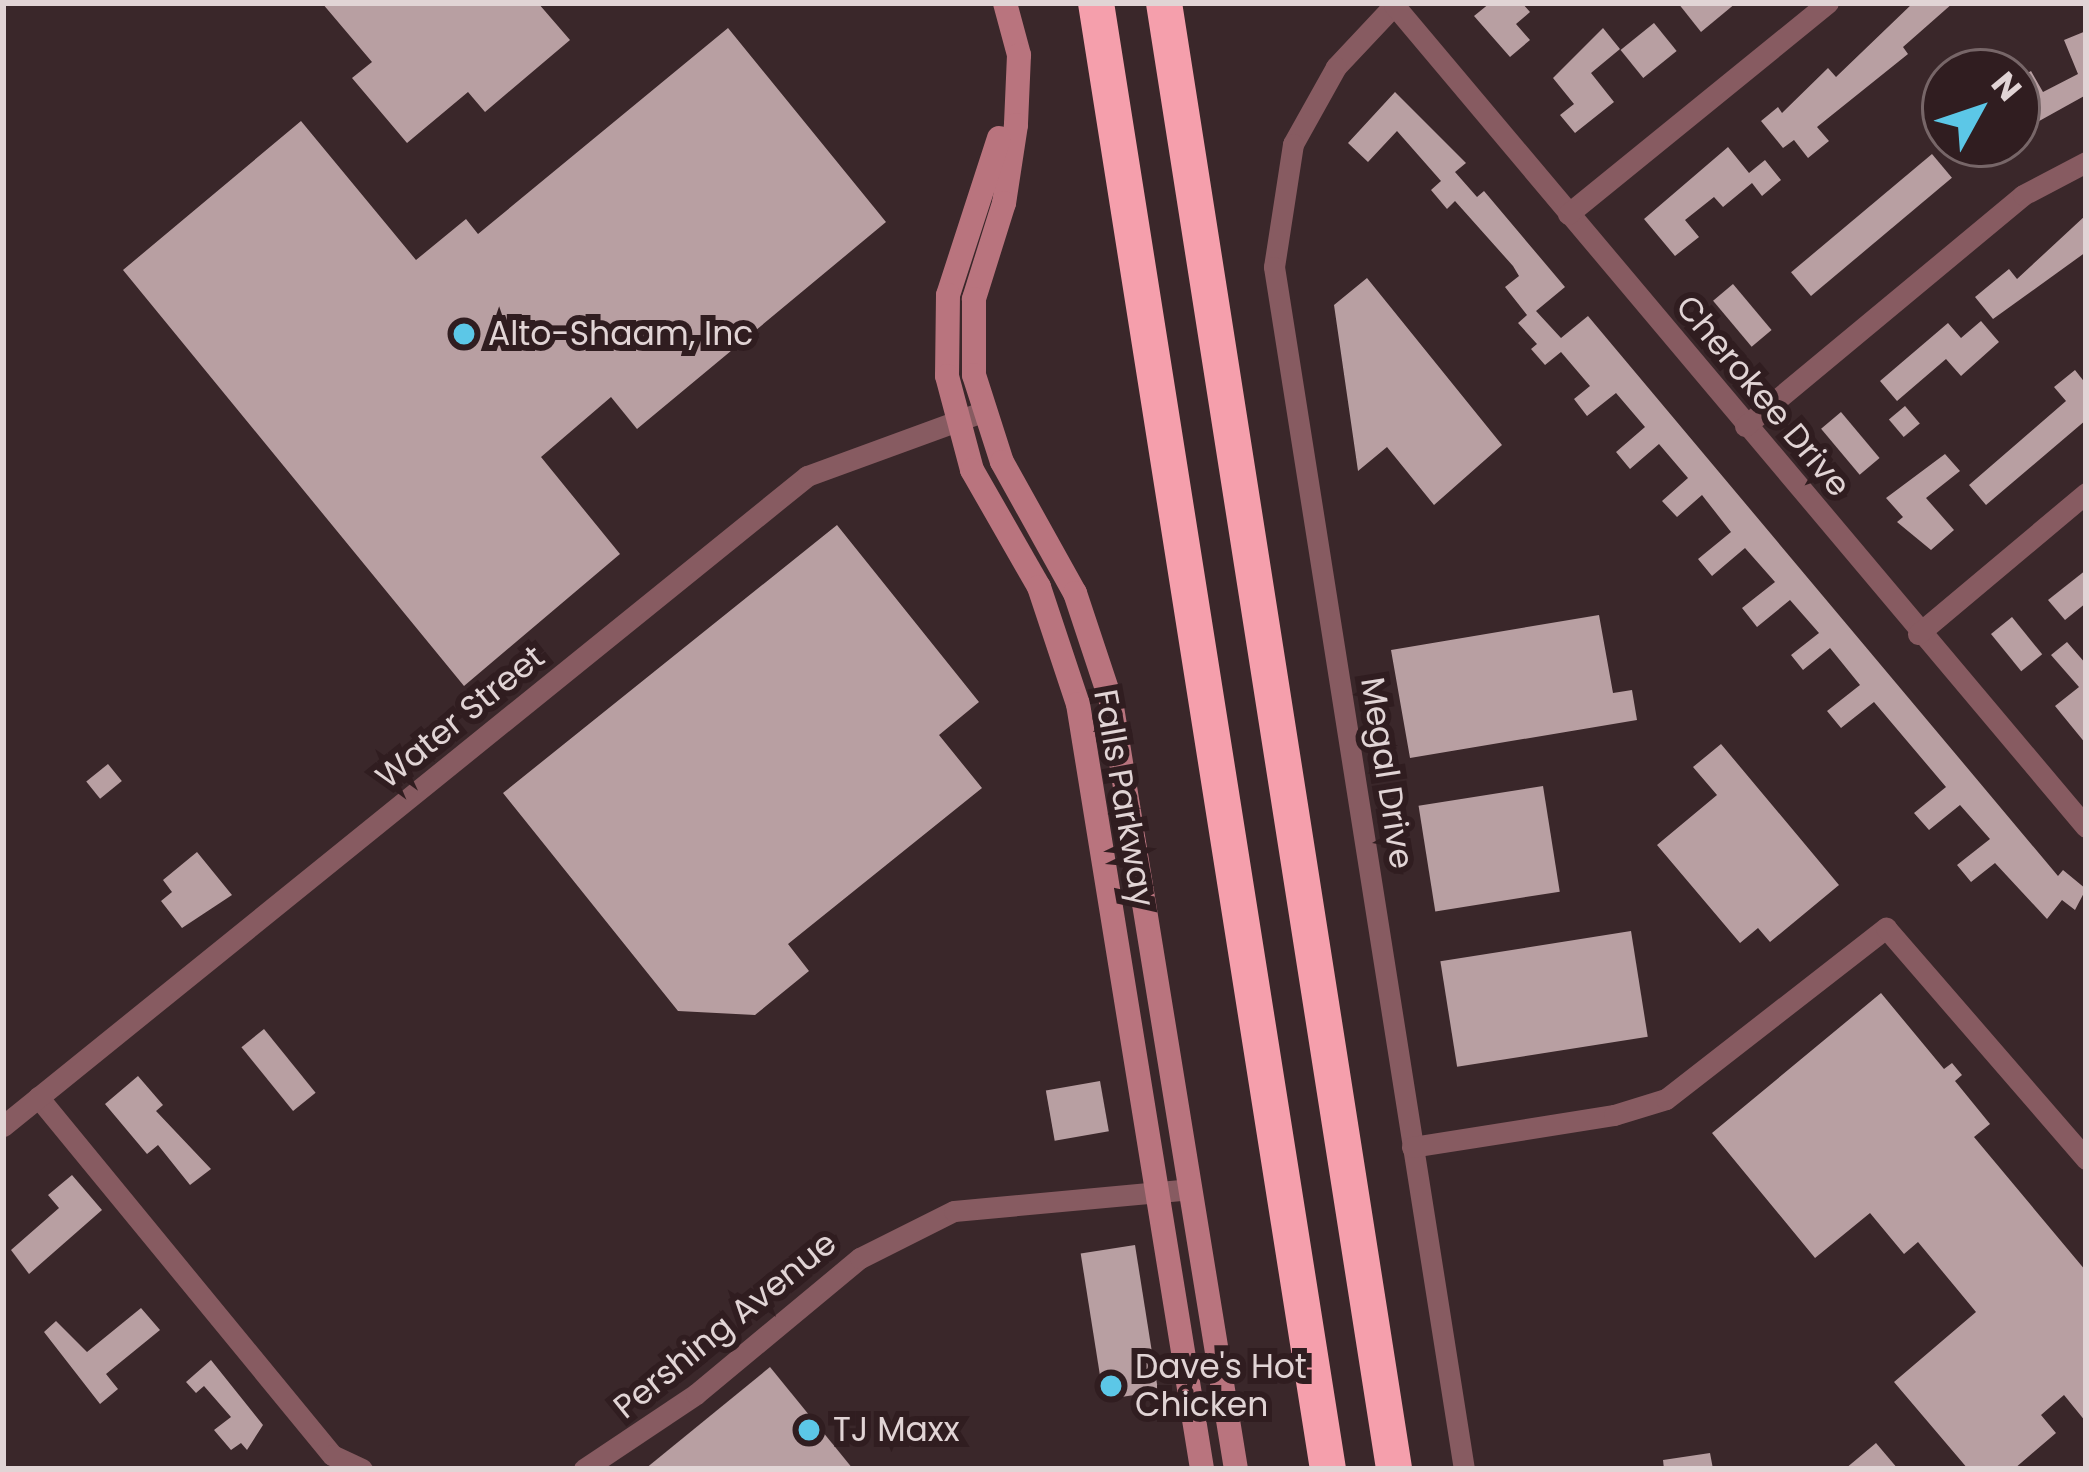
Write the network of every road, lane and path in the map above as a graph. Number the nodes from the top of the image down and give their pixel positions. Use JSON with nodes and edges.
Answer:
{"nodes":[{"id":1,"x":1096,"y":3,"type":"edge"},
{"id":2,"x":1164,"y":3,"type":"edge"},
{"id":3,"x":1828,"y":3,"type":"edge"},
{"id":4,"x":1395,"y":4,"type":"edge"},
{"id":5,"x":1007,"y":12,"type":"edge"},
{"id":6,"x":2086,"y":163,"type":"edge"},
{"id":7,"x":1568,"y":214,"type":"junction"},
{"id":8,"x":986,"y":411,"type":"junction"},
{"id":9,"x":954,"y":422,"type":"junction"},
{"id":10,"x":1745,"y":426,"type":"junction"},
{"id":11,"x":2086,"y":493,"type":"edge"},
{"id":12,"x":1918,"y":634,"type":"junction"},
{"id":13,"x":2086,"y":826,"type":"edge"},
{"id":14,"x":38,"y":1097,"type":"junction"},
{"id":15,"x":3,"y":1126,"type":"edge"},
{"id":16,"x":1412,"y":1147,"type":"junction"},
{"id":17,"x":2086,"y":1159,"type":"edge"},
{"id":18,"x":1189,"y":1189,"type":"junction"},
{"id":19,"x":1153,"y":1193,"type":"junction"},
{"id":20,"x":362,"y":1469,"type":"edge"},
{"id":21,"x":584,"y":1469,"type":"edge"},
{"id":22,"x":1202,"y":1469,"type":"edge"},
{"id":23,"x":1236,"y":1469,"type":"edge"},
{"id":24,"x":1328,"y":1469,"type":"edge"},
{"id":25,"x":1394,"y":1469,"type":"edge"},
{"id":26,"x":1464,"y":1469,"type":"edge"}],
"edges":[{"from":1,"to":24,"type":"highway"},
{"from":2,"to":25,"type":"highway"},
{"from":3,"to":7,"type":"street"},
{"from":4,"to":7,"type":"street","name":"Cherokee Drive"},
{"from":4,"to":16,"type":"street","name":"Megal Drive"},
{"from":5,"to":8,"type":"street","name":"Falls Parkway"},
{"from":5,"to":9,"type":"street","name":"Falls Parkway"},
{"from":6,"to":10,"type":"street"},
{"from":7,"to":10,"type":"street","name":"Cherokee Drive"},
{"from":8,"to":9,"type":"street","name":"Water Street"},
{"from":8,"to":18,"type":"street","name":"Falls Parkway"},
{"from":9,"to":14,"type":"street","name":"Water Street"},
{"from":9,"to":19,"type":"street","name":"Falls Parkway"},
{"from":10,"to":12,"type":"street","name":"Cherokee Drive"},
{"from":11,"to":12,"type":"street"},
{"from":12,"to":13,"type":"street","name":"Cherokee Drive"},
{"from":14,"to":15,"type":"street","name":"Water Street"},
{"from":14,"to":20,"type":"street"},
{"from":16,"to":17,"type":"street"},
{"from":16,"to":26,"type":"street","name":"Megal Drive"},
{"from":18,"to":19,"type":"street","name":"Pershing Avenue"},
{"from":18,"to":23,"type":"street","name":"Falls Parkway"},
{"from":19,"to":21,"type":"street","name":"Pershing Avenue"},
{"from":19,"to":22,"type":"street","name":"Falls Parkway"}]}
